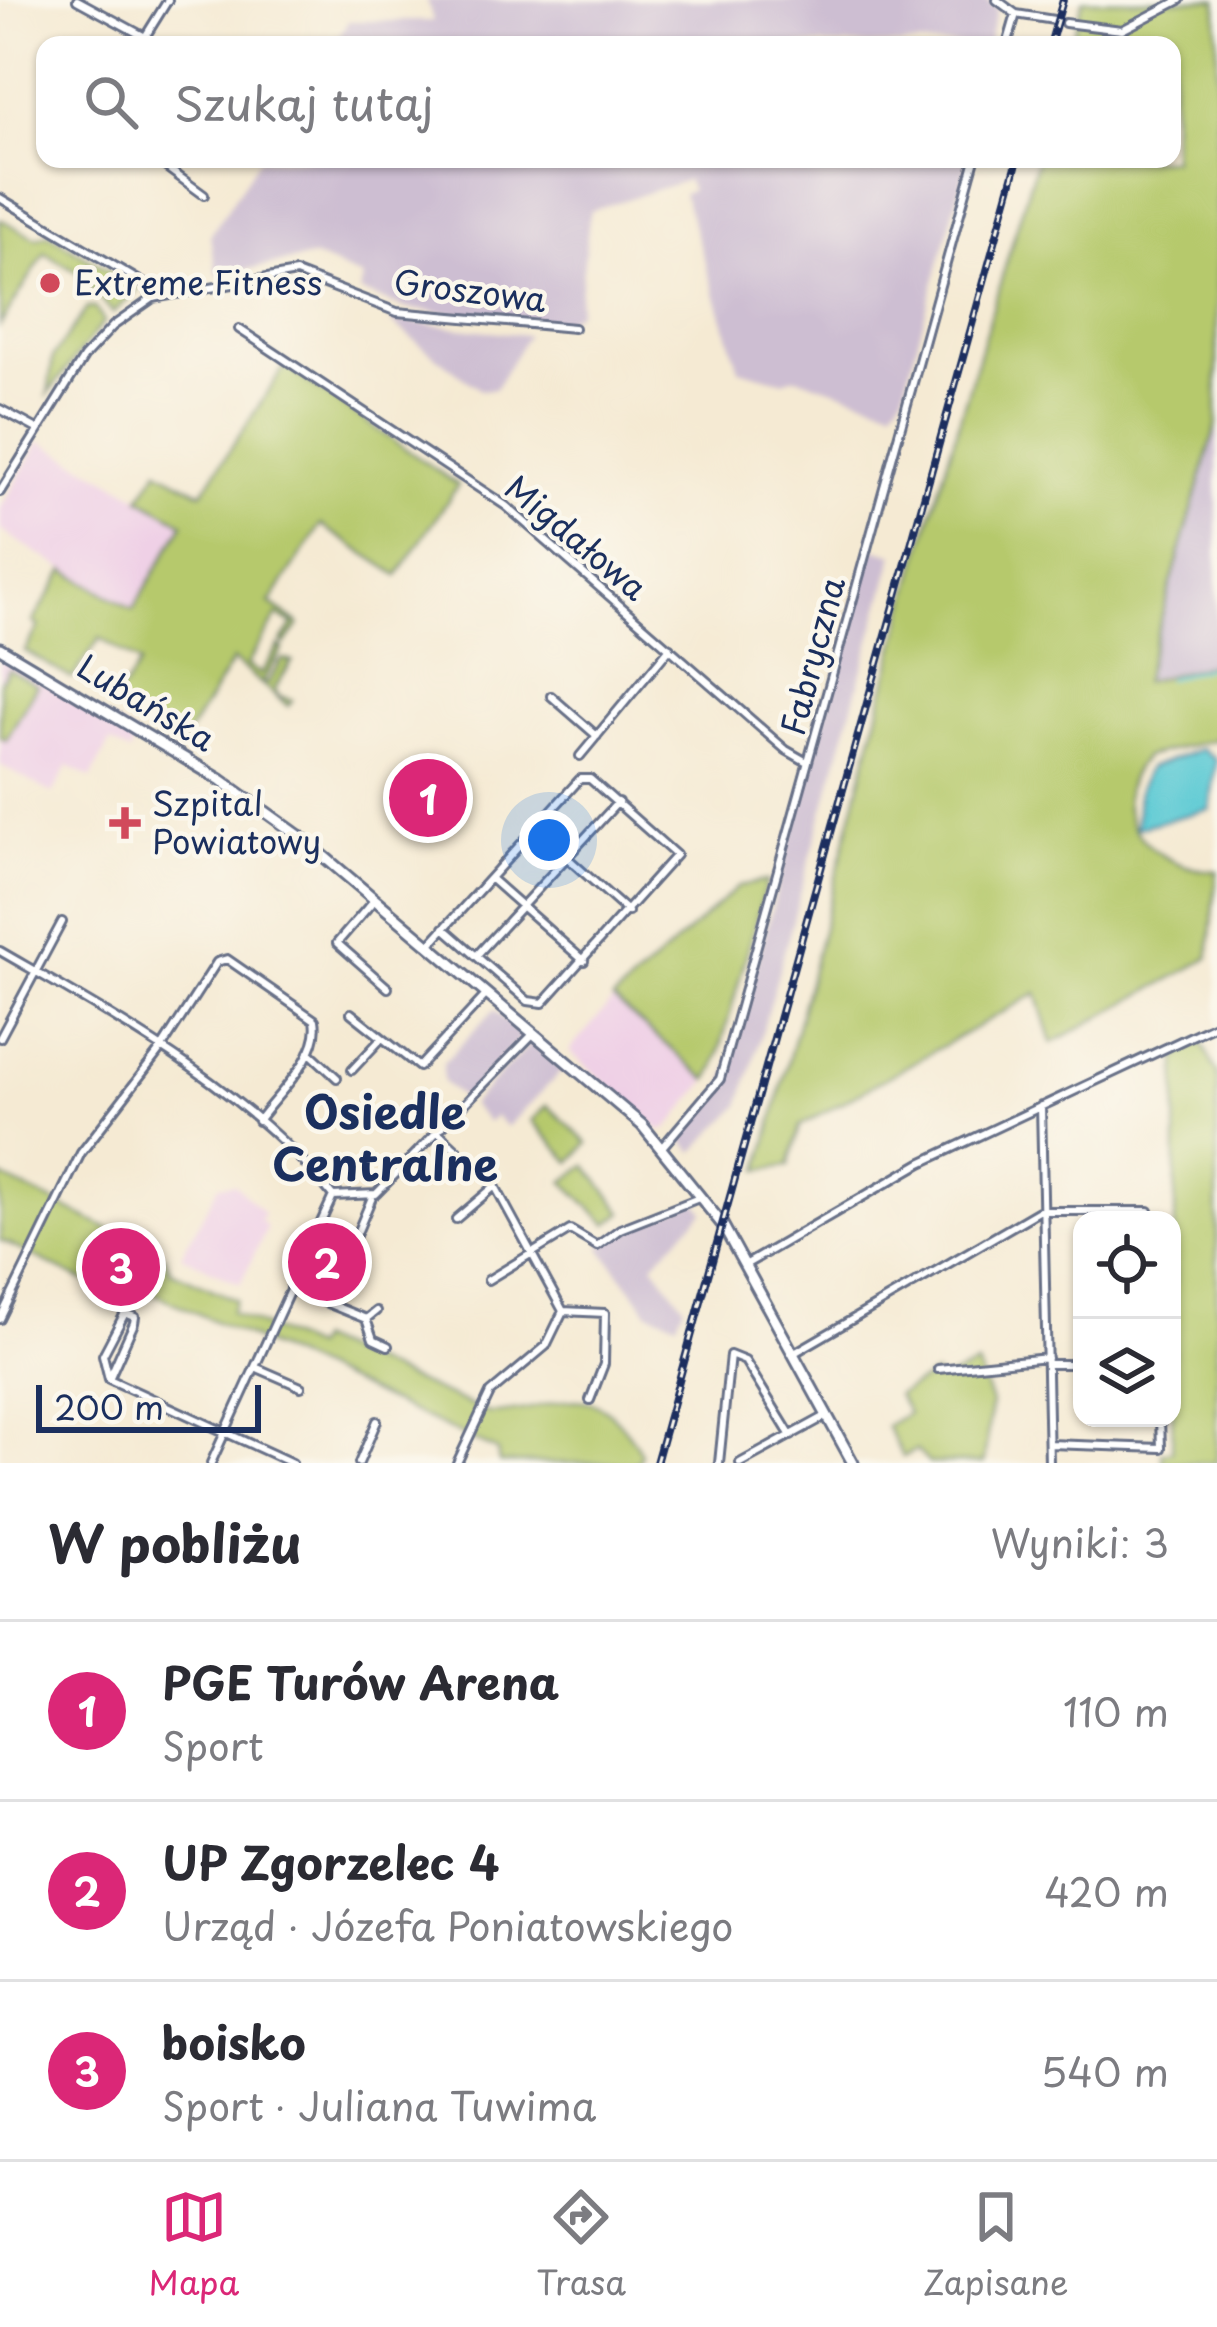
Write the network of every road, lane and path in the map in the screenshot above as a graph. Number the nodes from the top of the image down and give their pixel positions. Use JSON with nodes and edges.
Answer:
{"nodes":[{"id":1,"x":77,"y":0,"type":"edge"},
{"id":2,"x":168,"y":0,"type":"edge"},
{"id":3,"x":997,"y":0,"type":"edge"},
{"id":4,"x":1180,"y":0,"type":"edge"},
{"id":5,"x":1016,"y":14,"type":"junction"},
{"id":6,"x":1054,"y":20,"type":"dead end"},
{"id":7,"x":1065,"y":23,"type":"dead end"},
{"id":8,"x":144,"y":36,"type":"edge"},
{"id":9,"x":147,"y":36,"type":"edge"},
{"id":10,"x":1010,"y":36,"type":"edge"},
{"id":11,"x":167,"y":168,"type":"edge"},
{"id":12,"x":973,"y":168,"type":"edge"},
{"id":13,"x":204,"y":195,"type":"dead end"},
{"id":14,"x":0,"y":198,"type":"edge"},
{"id":15,"x":153,"y":298,"type":"junction"},
{"id":16,"x":574,"y":328,"type":"dead end"},
{"id":17,"x":239,"y":329,"type":"dead end"},
{"id":18,"x":0,"y":409,"type":"edge"},
{"id":19,"x":38,"y":429,"type":"junction"},
{"id":20,"x":0,"y":492,"type":"edge"},
{"id":21,"x":0,"y":648,"type":"edge"},
{"id":22,"x":670,"y":649,"type":"junction"},
{"id":23,"x":550,"y":696,"type":"dead end"},
{"id":24,"x":597,"y":736,"type":"junction"},
{"id":25,"x":580,"y":756,"type":"dead end"},
{"id":26,"x":808,"y":763,"type":"junction"},
{"id":27,"x":618,"y":802,"type":"junction"},
{"id":28,"x":535,"y":829,"type":"junction"},
{"id":29,"x":566,"y":857,"type":"junction"},
{"id":30,"x":490,"y":878,"type":"junction"},
{"id":31,"x":378,"y":897,"type":"junction"},
{"id":32,"x":522,"y":906,"type":"junction"},
{"id":33,"x":628,"y":912,"type":"junction"},
{"id":34,"x":62,"y":922,"type":"dead end"},
{"id":35,"x":444,"y":928,"type":"junction"},
{"id":36,"x":431,"y":943,"type":"junction"},
{"id":37,"x":0,"y":951,"type":"edge"},
{"id":38,"x":476,"y":956,"type":"junction"},
{"id":39,"x":584,"y":961,"type":"junction"},
{"id":40,"x":36,"y":971,"type":"junction"},
{"id":41,"x":388,"y":988,"type":"dead end"},
{"id":42,"x":488,"y":993,"type":"junction"},
{"id":43,"x":352,"y":1013,"type":"dead end"},
{"id":44,"x":1217,"y":1024,"type":"edge"},
{"id":45,"x":535,"y":1032,"type":"junction"},
{"id":46,"x":0,"y":1038,"type":"edge"},
{"id":47,"x":382,"y":1039,"type":"junction"},
{"id":48,"x":161,"y":1049,"type":"junction"},
{"id":49,"x":309,"y":1052,"type":"junction"},
{"id":50,"x":352,"y":1070,"type":"dead end"},
{"id":51,"x":337,"y":1078,"type":"dead end"},
{"id":52,"x":1041,"y":1106,"type":"junction"},
{"id":53,"x":258,"y":1121,"type":"junction"},
{"id":54,"x":438,"y":1132,"type":"junction"},
{"id":55,"x":662,"y":1146,"type":"junction"},
{"id":56,"x":495,"y":1186,"type":"junction"},
{"id":57,"x":373,"y":1195,"type":"junction"},
{"id":58,"x":333,"y":1196,"type":"junction"},
{"id":59,"x":703,"y":1196,"type":"junction"},
{"id":60,"x":1039,"y":1211,"type":"junction"},
{"id":61,"x":1073,"y":1211,"type":"edge"},
{"id":62,"x":456,"y":1220,"type":"dead end"},
{"id":63,"x":533,"y":1253,"type":"junction"},
{"id":64,"x":746,"y":1264,"type":"junction"},
{"id":65,"x":488,"y":1280,"type":"dead end"},
{"id":66,"x":290,"y":1288,"type":"junction"},
{"id":67,"x":328,"y":1302,"type":"junction"},
{"id":68,"x":376,"y":1311,"type":"dead end"},
{"id":69,"x":562,"y":1311,"type":"junction"},
{"id":70,"x":0,"y":1319,"type":"edge"},
{"id":71,"x":365,"y":1319,"type":"junction"},
{"id":72,"x":388,"y":1346,"type":"dead end"},
{"id":73,"x":796,"y":1352,"type":"junction"},
{"id":74,"x":1047,"y":1361,"type":"junction"},
{"id":75,"x":1073,"y":1363,"type":"edge"},
{"id":76,"x":255,"y":1367,"type":"junction"},
{"id":77,"x":938,"y":1369,"type":"dead end"},
{"id":78,"x":109,"y":1379,"type":"junction"},
{"id":79,"x":302,"y":1388,"type":"dead end"},
{"id":80,"x":590,"y":1400,"type":"dead end"},
{"id":81,"x":829,"y":1415,"type":"junction"},
{"id":82,"x":377,"y":1421,"type":"dead end"},
{"id":83,"x":1160,"y":1427,"type":"edge"},
{"id":84,"x":225,"y":1433,"type":"junction"},
{"id":85,"x":791,"y":1436,"type":"junction"},
{"id":86,"x":1050,"y":1444,"type":"junction"},
{"id":87,"x":211,"y":1463,"type":"edge"},
{"id":88,"x":292,"y":1463,"type":"edge"},
{"id":89,"x":359,"y":1463,"type":"edge"},
{"id":90,"x":457,"y":1463,"type":"edge"},
{"id":91,"x":718,"y":1463,"type":"edge"},
{"id":92,"x":740,"y":1463,"type":"edge"},
{"id":93,"x":853,"y":1463,"type":"edge"},
{"id":94,"x":1049,"y":1463,"type":"edge"}],
"edges":[{"from":1,"to":8,"type":"street"},
{"from":2,"to":9,"type":"street"},
{"from":3,"to":5,"type":"street"},
{"from":4,"to":7,"type":"street"},
{"from":5,"to":6,"type":"street"},
{"from":5,"to":10,"type":"street"},
{"from":11,"to":13,"type":"street"},
{"from":12,"to":26,"type":"street","name":"Fabryczna"},
{"from":14,"to":15,"type":"street"},
{"from":15,"to":16,"type":"street","name":"Groszowa"},
{"from":15,"to":19,"type":"street"},
{"from":17,"to":22,"type":"street","name":"Migdałowa"},
{"from":18,"to":19,"type":"street"},
{"from":19,"to":20,"type":"street"},
{"from":21,"to":31,"type":"main road","name":"Lubańska"},
{"from":22,"to":24,"type":"street"},
{"from":22,"to":26,"type":"street","name":"Migdałowa"},
{"from":23,"to":24,"type":"street"},
{"from":24,"to":25,"type":"street"},
{"from":26,"to":55,"type":"street","name":"Fabryczna"},
{"from":27,"to":28,"type":"street"},
{"from":27,"to":29,"type":"street"},
{"from":27,"to":33,"type":"street"},
{"from":28,"to":29,"type":"street"},
{"from":28,"to":30,"type":"street"},
{"from":29,"to":32,"type":"street"},
{"from":29,"to":33,"type":"street"},
{"from":30,"to":32,"type":"street"},
{"from":30,"to":35,"type":"street"},
{"from":31,"to":36,"type":"main road","name":"Lubańska"},
{"from":31,"to":41,"type":"street"},
{"from":32,"to":38,"type":"street"},
{"from":32,"to":39,"type":"street"},
{"from":33,"to":39,"type":"street"},
{"from":34,"to":40,"type":"street"},
{"from":35,"to":36,"type":"street"},
{"from":35,"to":38,"type":"street"},
{"from":36,"to":42,"type":"main road","name":"Lubańska"},
{"from":37,"to":40,"type":"street"},
{"from":38,"to":39,"type":"street"},
{"from":40,"to":46,"type":"street"},
{"from":40,"to":48,"type":"street"},
{"from":42,"to":45,"type":"main road","name":"Lubańska"},
{"from":42,"to":47,"type":"street"},
{"from":43,"to":47,"type":"street"},
{"from":44,"to":52,"type":"street"},
{"from":45,"to":54,"type":"street"},
{"from":45,"to":55,"type":"main road","name":"Lubańska"},
{"from":47,"to":50,"type":"street"},
{"from":48,"to":49,"type":"street"},
{"from":48,"to":53,"type":"street"},
{"from":48,"to":70,"type":"street"},
{"from":49,"to":51,"type":"street"},
{"from":49,"to":53,"type":"street"},
{"from":52,"to":60,"type":"street"},
{"from":52,"to":64,"type":"street"},
{"from":53,"to":58,"type":"street"},
{"from":54,"to":56,"type":"street"},
{"from":54,"to":57,"type":"street"},
{"from":55,"to":59,"type":"main road","name":"Lubańska"},
{"from":56,"to":62,"type":"street"},
{"from":56,"to":63,"type":"street"},
{"from":57,"to":58,"type":"street"},
{"from":57,"to":67,"type":"street"},
{"from":58,"to":66,"type":"street"},
{"from":59,"to":63,"type":"street"},
{"from":59,"to":64,"type":"main road","name":"Lubańska"},
{"from":60,"to":61,"type":"street"},
{"from":60,"to":73,"type":"street"},
{"from":60,"to":74,"type":"street"},
{"from":63,"to":65,"type":"street"},
{"from":63,"to":69,"type":"street"},
{"from":64,"to":73,"type":"main road","name":"Lubańska"},
{"from":66,"to":67,"type":"street"},
{"from":66,"to":76,"type":"street"},
{"from":67,"to":71,"type":"street"},
{"from":68,"to":71,"type":"street"},
{"from":69,"to":80,"type":"street"},
{"from":69,"to":90,"type":"street"},
{"from":71,"to":72,"type":"street"},
{"from":73,"to":81,"type":"main road","name":"Lubańska"},
{"from":74,"to":75,"type":"street"},
{"from":74,"to":77,"type":"street"},
{"from":74,"to":86,"type":"street"},
{"from":76,"to":79,"type":"street"},
{"from":76,"to":84,"type":"street"},
{"from":78,"to":78,"type":"street"},
{"from":78,"to":84,"type":"street"},
{"from":81,"to":85,"type":"street"},
{"from":81,"to":93,"type":"main road","name":"Lubańska"},
{"from":82,"to":89,"type":"street"},
{"from":83,"to":86,"type":"street"},
{"from":84,"to":87,"type":"street"},
{"from":84,"to":88,"type":"street"},
{"from":85,"to":91,"type":"street"},
{"from":85,"to":92,"type":"street"},
{"from":86,"to":94,"type":"street"}]}
